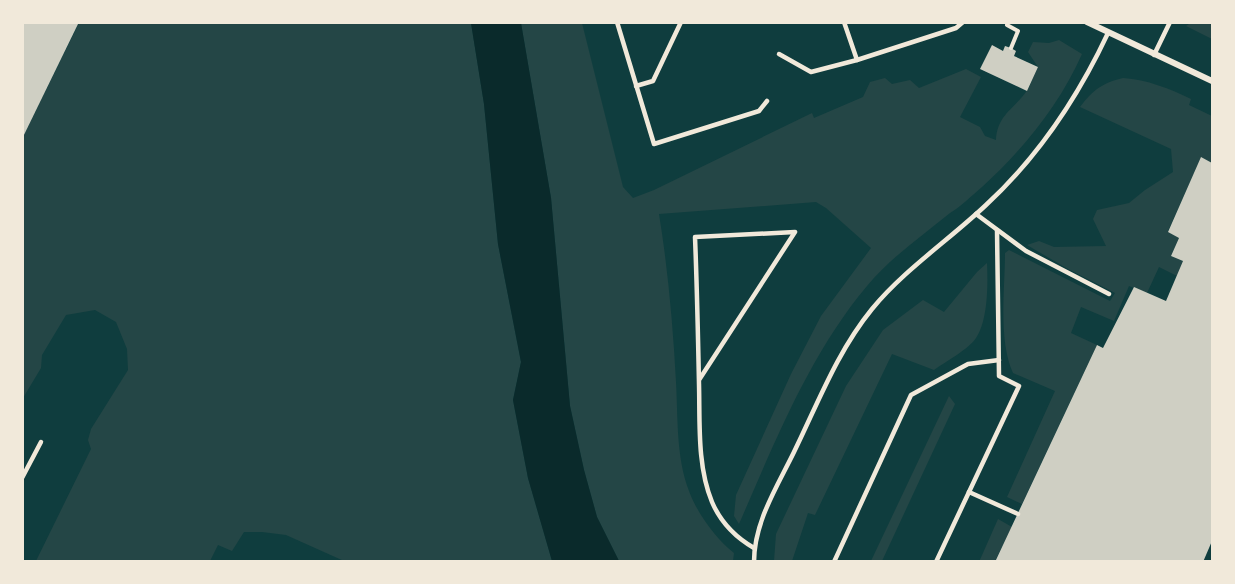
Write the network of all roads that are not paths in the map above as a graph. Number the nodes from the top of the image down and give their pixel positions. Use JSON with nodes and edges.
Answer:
{"nodes":[{"id":1,"x":617,"y":22,"type":"edge"},
{"id":2,"x":681,"y":22,"type":"edge"},
{"id":3,"x":844,"y":22,"type":"edge"},
{"id":4,"x":963,"y":22,"type":"edge"},
{"id":5,"x":1087,"y":22,"type":"edge"},
{"id":6,"x":1170,"y":22,"type":"edge"},
{"id":7,"x":1108,"y":33,"type":"junction"},
{"id":8,"x":779,"y":54,"type":"dead end"},
{"id":9,"x":1154,"y":55,"type":"junction"},
{"id":10,"x":857,"y":60,"type":"junction"},
{"id":11,"x":1212,"y":81,"type":"edge"},
{"id":12,"x":636,"y":86,"type":"junction"},
{"id":13,"x":767,"y":101,"type":"dead end"},
{"id":14,"x":976,"y":214,"type":"junction"},
{"id":15,"x":997,"y":230,"type":"junction"},
{"id":16,"x":1109,"y":294,"type":"dead end"},
{"id":17,"x":999,"y":360,"type":"junction"},
{"id":18,"x":699,"y":380,"type":"junction"},
{"id":19,"x":41,"y":442,"type":"dead end"},
{"id":20,"x":22,"y":478,"type":"edge"},
{"id":21,"x":969,"y":492,"type":"junction"},
{"id":22,"x":1018,"y":514,"type":"dead end"},
{"id":23,"x":754,"y":548,"type":"junction"},
{"id":24,"x":754,"y":561,"type":"edge"},
{"id":25,"x":834,"y":561,"type":"edge"},
{"id":26,"x":936,"y":561,"type":"edge"}],
"edges":[{"from":1,"to":12,"type":"lane"},
{"from":2,"to":12,"type":"lane"},
{"from":3,"to":10,"type":"lane"},
{"from":4,"to":10,"type":"lane"},
{"from":5,"to":7,"type":"street"},
{"from":6,"to":9,"type":"lane"},
{"from":7,"to":9,"type":"street"},
{"from":7,"to":14,"type":"lane"},
{"from":8,"to":10,"type":"lane"},
{"from":9,"to":11,"type":"street"},
{"from":12,"to":13,"type":"lane"},
{"from":14,"to":15,"type":"lane"},
{"from":14,"to":23,"type":"lane"},
{"from":15,"to":16,"type":"lane"},
{"from":15,"to":17,"type":"lane"},
{"from":17,"to":21,"type":"lane"},
{"from":17,"to":25,"type":"lane"},
{"from":18,"to":18,"type":"lane"},
{"from":18,"to":23,"type":"lane"},
{"from":19,"to":20,"type":"lane"},
{"from":21,"to":22,"type":"lane"},
{"from":21,"to":26,"type":"lane"},
{"from":23,"to":24,"type":"lane"}]}
